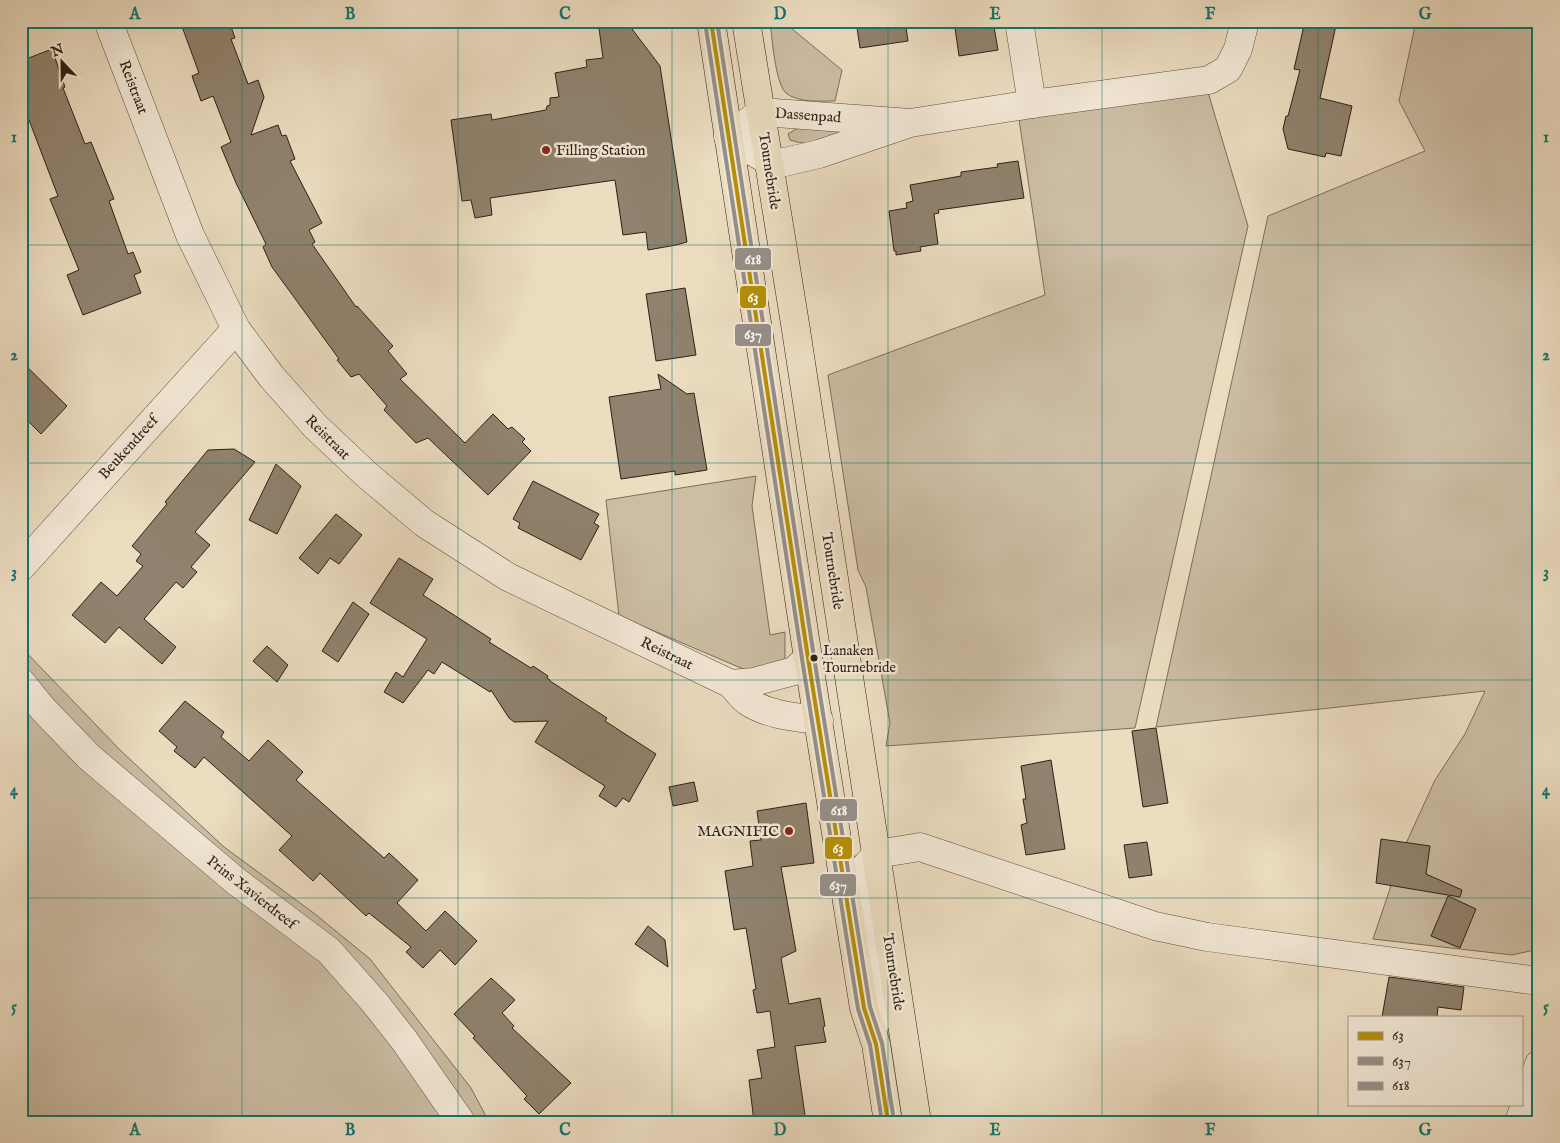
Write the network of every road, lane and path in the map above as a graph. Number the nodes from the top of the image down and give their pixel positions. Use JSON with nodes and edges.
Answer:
{"nodes":[{"id":1,"x":108,"y":21,"type":"edge"},
{"id":2,"x":711,"y":21,"type":"edge"},
{"id":3,"x":746,"y":21,"type":"edge"},
{"id":4,"x":1019,"y":21,"type":"edge"},
{"id":5,"x":1245,"y":21,"type":"edge"},
{"id":6,"x":1032,"y":104,"type":"junction"},
{"id":7,"x":761,"y":112,"type":"junction"},
{"id":8,"x":910,"y":124,"type":"junction"},
{"id":9,"x":728,"y":137,"type":"junction"},
{"id":10,"x":769,"y":162,"type":"junction"},
{"id":11,"x":236,"y":329,"type":"junction"},
{"id":12,"x":26,"y":550,"type":"edge"},
{"id":13,"x":808,"y":658,"type":"junction"},
{"id":14,"x":21,"y":682,"type":"edge"},
{"id":15,"x":731,"y":684,"type":"junction"},
{"id":16,"x":819,"y":720,"type":"junction"},
{"id":17,"x":877,"y":854,"type":"junction"},
{"id":18,"x":1539,"y":981,"type":"edge"},
{"id":19,"x":876,"y":1044,"type":"junction"},
{"id":20,"x":1539,"y":1064,"type":"edge"},
{"id":21,"x":460,"y":1122,"type":"edge"},
{"id":22,"x":888,"y":1122,"type":"edge"},
{"id":23,"x":917,"y":1122,"type":"edge"},
{"id":24,"x":1519,"y":1122,"type":"edge"}],
"edges":[{"from":1,"to":11,"type":"street","name":"Reistraat"},
{"from":2,"to":9,"type":"main road"},
{"from":3,"to":7,"type":"main road","name":"Tournebride"},
{"from":4,"to":6,"type":"street"},
{"from":5,"to":6,"type":"street","name":"Dassenpad"},
{"from":6,"to":8,"type":"street","name":"Dassenpad"},
{"from":7,"to":8,"type":"street","name":"Dassenpad"},
{"from":7,"to":9,"type":"street","name":"Dassenpad"},
{"from":7,"to":10,"type":"main road","name":"Tournebride"},
{"from":8,"to":10,"type":"street","name":"Dassenpad"},
{"from":9,"to":10,"type":"street"},
{"from":9,"to":13,"type":"main road"},
{"from":10,"to":17,"type":"main road","name":"Tournebride"},
{"from":11,"to":12,"type":"street","name":"Beukendreef"},
{"from":11,"to":15,"type":"street","name":"Reistraat"},
{"from":13,"to":15,"type":"street"},
{"from":13,"to":16,"type":"main road"},
{"from":14,"to":21,"type":"street","name":"Prins Xavierdreef"},
{"from":15,"to":16,"type":"street","name":"Reistraat"},
{"from":16,"to":19,"type":"main road"},
{"from":17,"to":18,"type":"street"},
{"from":17,"to":19,"type":"street"},
{"from":17,"to":23,"type":"main road","name":"Tournebride"},
{"from":19,"to":22,"type":"main road"},
{"from":20,"to":24,"type":"street"}]}
